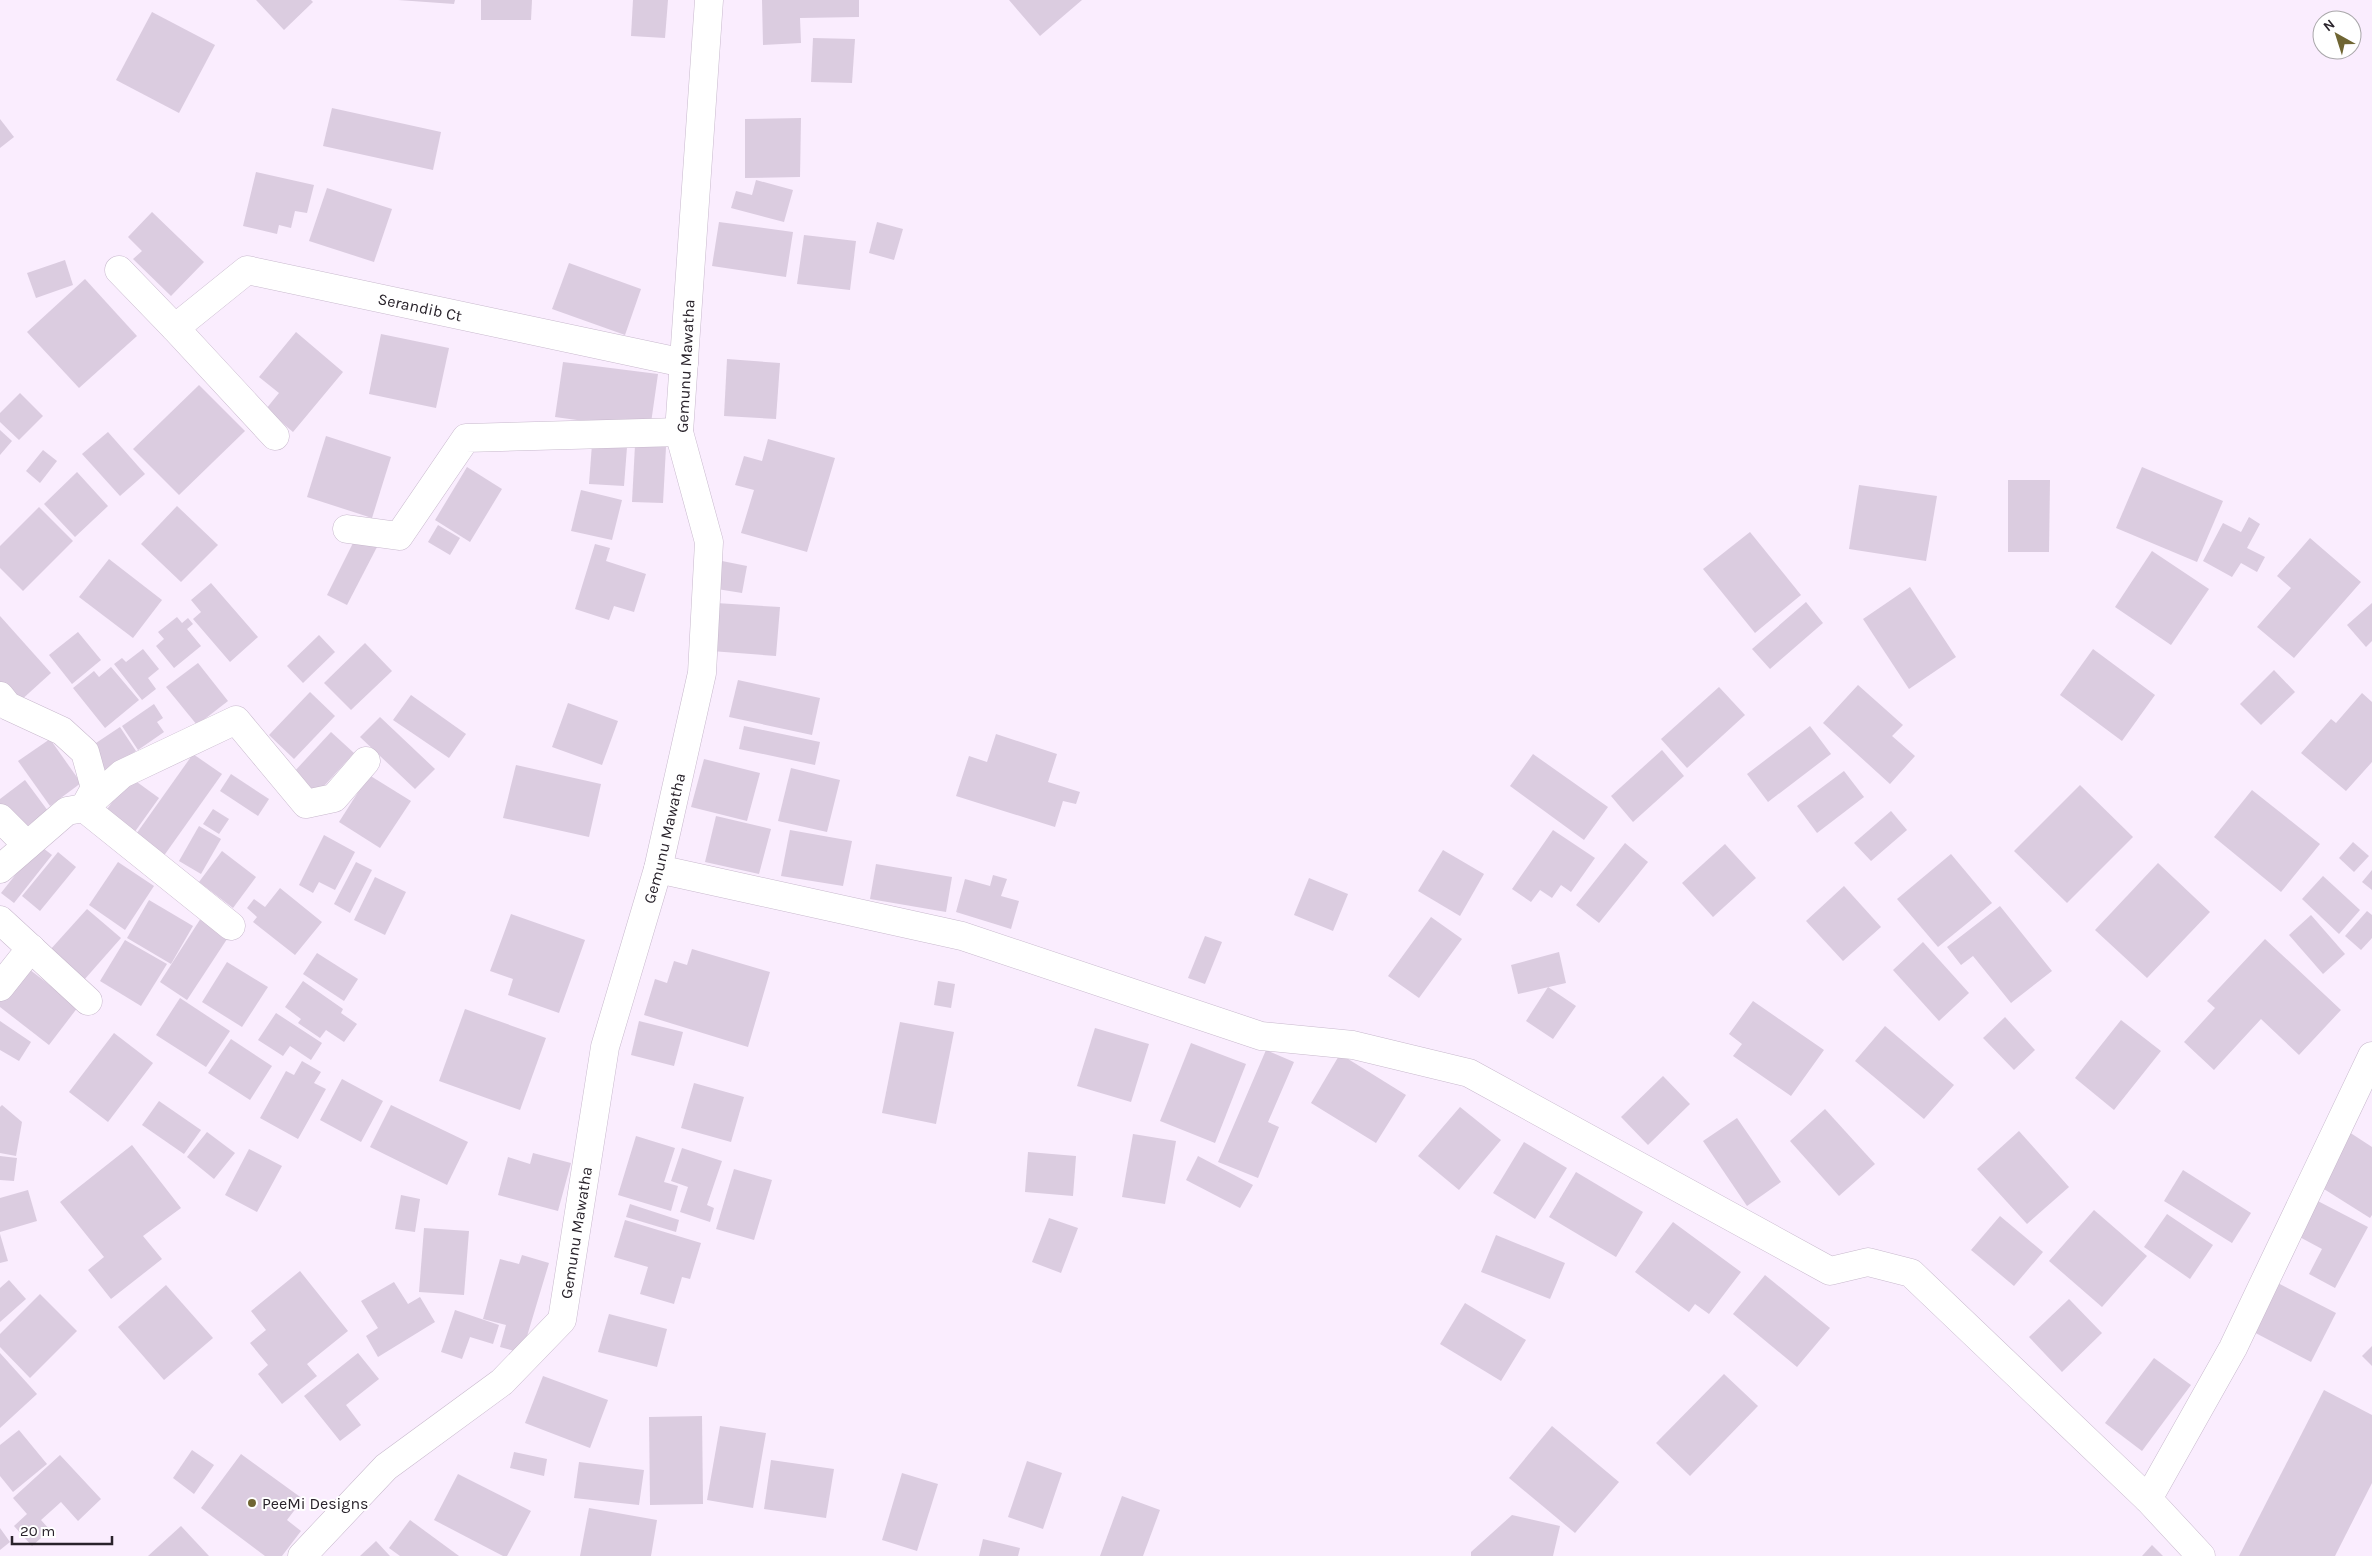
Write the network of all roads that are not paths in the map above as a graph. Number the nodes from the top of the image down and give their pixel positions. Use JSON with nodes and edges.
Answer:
{"nodes":[{"id":1,"x":708,"y":0,"type":"edge"},
{"id":2,"x":119,"y":270,"type":"dead end"},
{"id":3,"x":175,"y":328,"type":"junction"},
{"id":4,"x":684,"y":363,"type":"junction"},
{"id":5,"x":679,"y":432,"type":"junction"},
{"id":6,"x":275,"y":436,"type":"dead end"},
{"id":7,"x":347,"y":529,"type":"dead end"},
{"id":8,"x":0,"y":696,"type":"edge"},
{"id":9,"x":366,"y":761,"type":"dead end"},
{"id":10,"x":84,"y":808,"type":"junction"},
{"id":11,"x":0,"y":818,"type":"edge"},
{"id":12,"x":27,"y":845,"type":"junction"},
{"id":13,"x":0,"y":869,"type":"edge"},
{"id":14,"x":658,"y":869,"type":"junction"},
{"id":15,"x":0,"y":920,"type":"edge"},
{"id":16,"x":231,"y":926,"type":"dead end"},
{"id":17,"x":31,"y":948,"type":"junction"},
{"id":18,"x":0,"y":986,"type":"edge"},
{"id":19,"x":88,"y":1001,"type":"dead end"},
{"id":20,"x":2372,"y":1056,"type":"edge"},
{"id":21,"x":2148,"y":1499,"type":"junction"},
{"id":22,"x":302,"y":1556,"type":"edge"},
{"id":23,"x":2201,"y":1556,"type":"edge"}],
"edges":[{"from":1,"to":4,"type":"street","name":"Gemunu Mawatha"},
{"from":2,"to":3,"type":"street"},
{"from":3,"to":4,"type":"street","name":"Serandib Ct"},
{"from":3,"to":6,"type":"street"},
{"from":4,"to":5,"type":"street","name":"Gemunu Mawatha"},
{"from":5,"to":7,"type":"street"},
{"from":5,"to":14,"type":"street","name":"Gemunu Mawatha"},
{"from":8,"to":10,"type":"street"},
{"from":9,"to":10,"type":"street"},
{"from":10,"to":12,"type":"street"},
{"from":10,"to":16,"type":"street"},
{"from":11,"to":12,"type":"street"},
{"from":12,"to":13,"type":"street"},
{"from":14,"to":21,"type":"street"},
{"from":14,"to":22,"type":"street","name":"Gemunu Mawatha"},
{"from":15,"to":17,"type":"street"},
{"from":17,"to":18,"type":"street"},
{"from":17,"to":19,"type":"street"},
{"from":20,"to":21,"type":"street"},
{"from":21,"to":23,"type":"street"}]}
